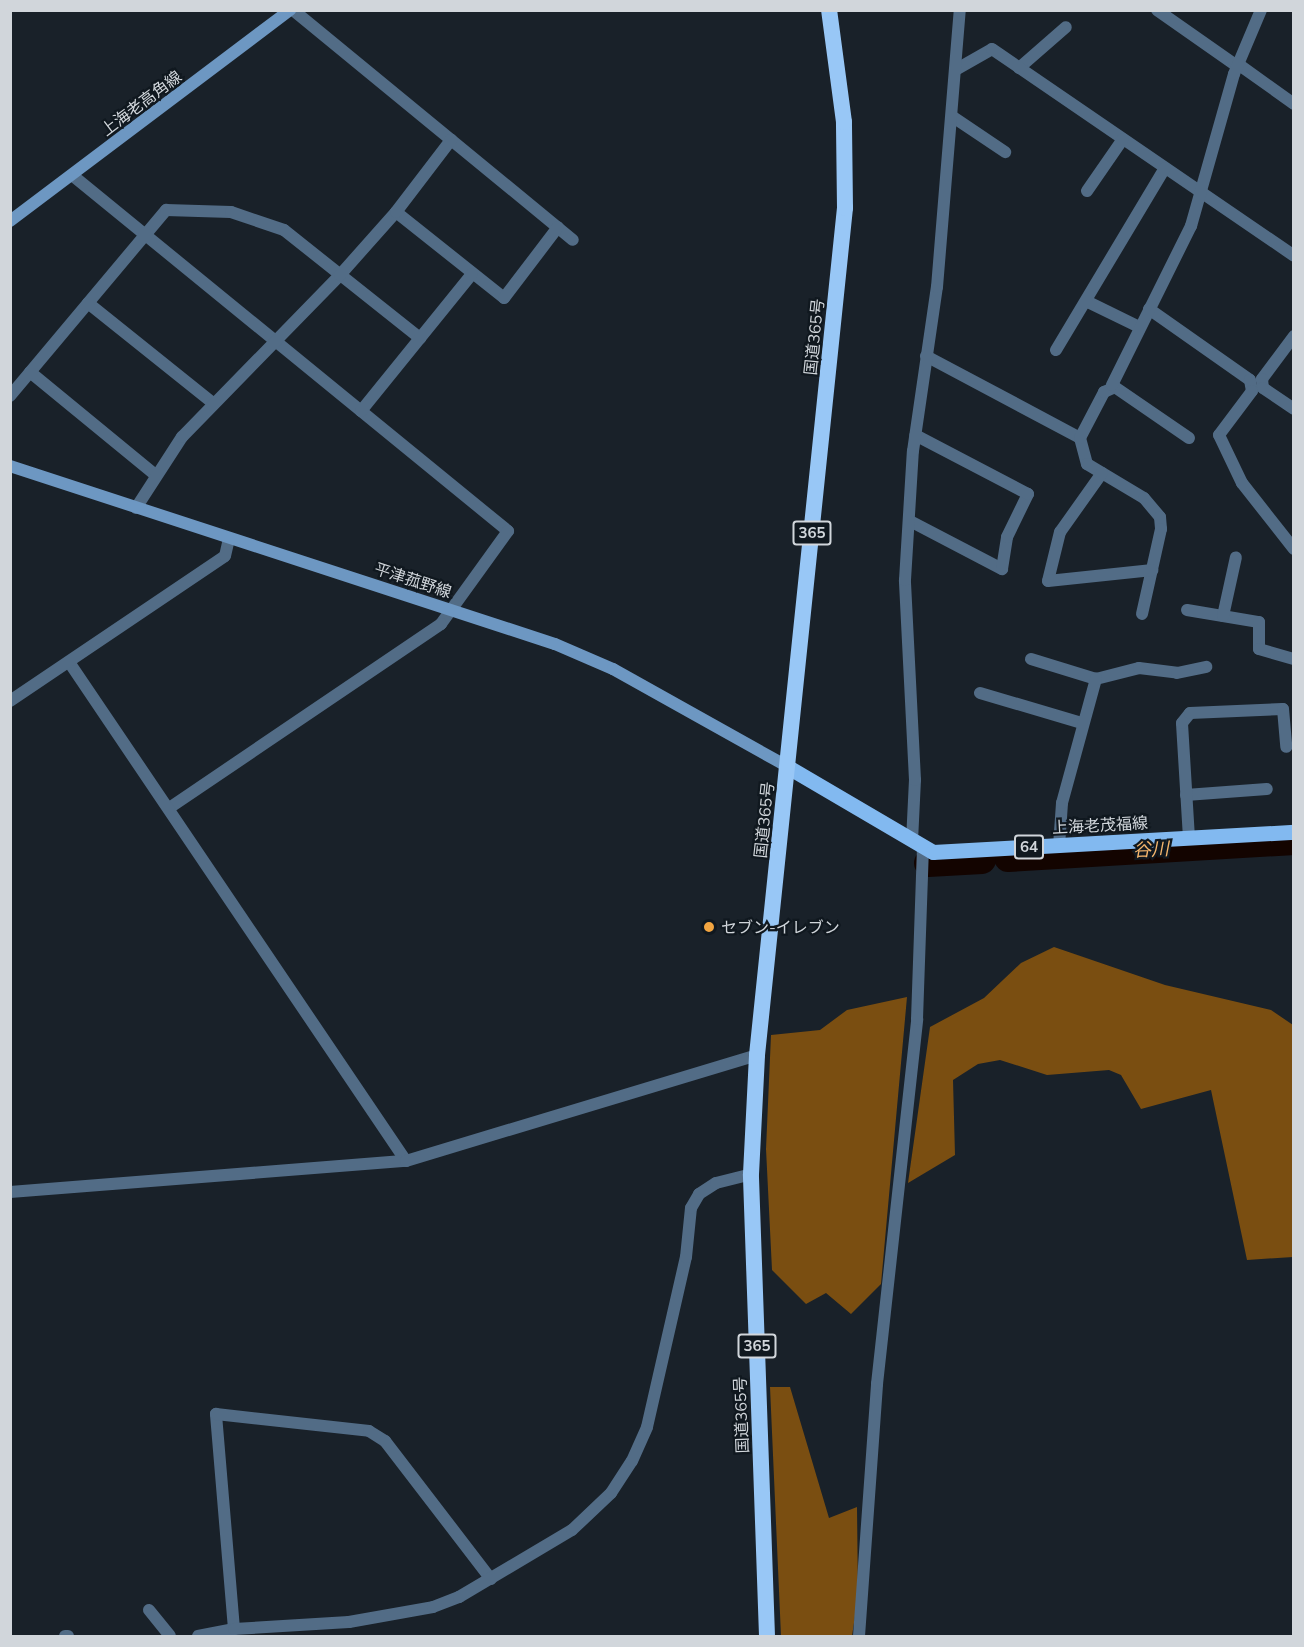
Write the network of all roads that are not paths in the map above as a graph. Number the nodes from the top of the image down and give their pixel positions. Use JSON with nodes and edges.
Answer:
{"nodes":[{"id":1,"x":291,"y":10,"type":"edge"},
{"id":2,"x":829,"y":10,"type":"edge"},
{"id":3,"x":960,"y":10,"type":"edge"},
{"id":4,"x":1157,"y":10,"type":"edge"},
{"id":5,"x":1261,"y":10,"type":"edge"},
{"id":6,"x":1066,"y":27,"type":"dead end"},
{"id":7,"x":1238,"y":65,"type":"junction"},
{"id":8,"x":1019,"y":68,"type":"junction"},
{"id":9,"x":957,"y":69,"type":"junction"},
{"id":10,"x":1293,"y":104,"type":"edge"},
{"id":11,"x":953,"y":117,"type":"junction"},
{"id":12,"x":1123,"y":139,"type":"junction"},
{"id":13,"x":451,"y":140,"type":"junction"},
{"id":14,"x":1005,"y":152,"type":"dead end"},
{"id":15,"x":1166,"y":168,"type":"junction"},
{"id":16,"x":72,"y":175,"type":"junction"},
{"id":17,"x":1087,"y":191,"type":"dead end"},
{"id":18,"x":1203,"y":193,"type":"junction"},
{"id":19,"x":396,"y":212,"type":"junction"},
{"id":20,"x":10,"y":220,"type":"edge"},
{"id":21,"x":558,"y":227,"type":"junction"},
{"id":22,"x":145,"y":235,"type":"junction"},
{"id":23,"x":573,"y":240,"type":"dead end"},
{"id":24,"x":1293,"y":256,"type":"edge"},
{"id":25,"x":472,"y":274,"type":"junction"},
{"id":26,"x":340,"y":275,"type":"junction"},
{"id":27,"x":1086,"y":300,"type":"junction"},
{"id":28,"x":88,"y":303,"type":"junction"},
{"id":29,"x":1149,"y":309,"type":"junction"},
{"id":30,"x":1139,"y":327,"type":"junction"},
{"id":31,"x":1293,"y":336,"type":"edge"},
{"id":32,"x":420,"y":338,"type":"junction"},
{"id":33,"x":276,"y":342,"type":"junction"},
{"id":34,"x":1056,"y":350,"type":"dead end"},
{"id":35,"x":926,"y":356,"type":"junction"},
{"id":36,"x":30,"y":372,"type":"junction"},
{"id":37,"x":1257,"y":384,"type":"junction"},
{"id":38,"x":1114,"y":387,"type":"junction"},
{"id":39,"x":10,"y":396,"type":"edge"},
{"id":40,"x":214,"y":404,"type":"junction"},
{"id":41,"x":1293,"y":409,"type":"edge"},
{"id":42,"x":361,"y":411,"type":"junction"},
{"id":43,"x":915,"y":435,"type":"junction"},
{"id":44,"x":1080,"y":438,"type":"junction"},
{"id":45,"x":1189,"y":438,"type":"dead end"},
{"id":46,"x":10,"y":466,"type":"edge"},
{"id":47,"x":1102,"y":473,"type":"junction"},
{"id":48,"x":154,"y":474,"type":"junction"},
{"id":49,"x":136,"y":508,"type":"junction"},
{"id":50,"x":910,"y":521,"type":"junction"},
{"id":51,"x":229,"y":539,"type":"junction"},
{"id":52,"x":1293,"y":549,"type":"edge"},
{"id":53,"x":1236,"y":558,"type":"dead end"},
{"id":54,"x":1152,"y":570,"type":"junction"},
{"id":55,"x":451,"y":609,"type":"junction"},
{"id":56,"x":1187,"y":610,"type":"dead end"},
{"id":57,"x":1142,"y":614,"type":"dead end"},
{"id":58,"x":1223,"y":616,"type":"junction"},
{"id":59,"x":1031,"y":659,"type":"dead end"},
{"id":60,"x":1293,"y":659,"type":"edge"},
{"id":61,"x":69,"y":662,"type":"junction"},
{"id":62,"x":1206,"y":667,"type":"dead end"},
{"id":63,"x":1096,"y":680,"type":"junction"},
{"id":64,"x":980,"y":693,"type":"dead end"},
{"id":65,"x":10,"y":701,"type":"edge"},
{"id":66,"x":1082,"y":723,"type":"junction"},
{"id":67,"x":1286,"y":747,"type":"dead end"},
{"id":68,"x":788,"y":766,"type":"junction"},
{"id":69,"x":1267,"y":789,"type":"dead end"},
{"id":70,"x":1186,"y":795,"type":"junction"},
{"id":71,"x":169,"y":808,"type":"junction"},
{"id":72,"x":1293,"y":832,"type":"edge"},
{"id":73,"x":1189,"y":838,"type":"junction"},
{"id":74,"x":918,"y":844,"type":"junction"},
{"id":75,"x":1059,"y":846,"type":"junction"},
{"id":76,"x":757,"y":1055,"type":"junction"},
{"id":77,"x":406,"y":1161,"type":"junction"},
{"id":78,"x":751,"y":1174,"type":"junction"},
{"id":79,"x":10,"y":1192,"type":"edge"},
{"id":80,"x":491,"y":1579,"type":"junction"},
{"id":81,"x":149,"y":1610,"type":"dead end"},
{"id":82,"x":234,"y":1629,"type":"junction"},
{"id":83,"x":170,"y":1636,"type":"edge"},
{"id":84,"x":198,"y":1636,"type":"edge"},
{"id":85,"x":767,"y":1636,"type":"edge"},
{"id":86,"x":859,"y":1636,"type":"edge"}],
"edges":[{"from":1,"to":13,"type":"street"},
{"from":1,"to":16,"type":"main road","name":"上海老高角線"},
{"from":2,"to":68,"type":"highway","name":"国道365号","number":"365"},
{"from":3,"to":9,"type":"street"},
{"from":4,"to":7,"type":"street"},
{"from":5,"to":7,"type":"street"},
{"from":6,"to":8,"type":"street"},
{"from":7,"to":10,"type":"street"},
{"from":7,"to":18,"type":"street"},
{"from":8,"to":9,"type":"street"},
{"from":8,"to":12,"type":"street"},
{"from":9,"to":11,"type":"street"},
{"from":11,"to":14,"type":"street"},
{"from":11,"to":35,"type":"street"},
{"from":12,"to":15,"type":"street"},
{"from":12,"to":17,"type":"street"},
{"from":13,"to":19,"type":"street"},
{"from":13,"to":21,"type":"street"},
{"from":15,"to":18,"type":"street"},
{"from":15,"to":27,"type":"street"},
{"from":16,"to":20,"type":"main road","name":"上海老高角線"},
{"from":16,"to":22,"type":"street"},
{"from":18,"to":24,"type":"street"},
{"from":18,"to":29,"type":"street"},
{"from":19,"to":25,"type":"street"},
{"from":19,"to":26,"type":"street"},
{"from":21,"to":23,"type":"street"},
{"from":21,"to":25,"type":"street"},
{"from":22,"to":26,"type":"street"},
{"from":22,"to":28,"type":"street"},
{"from":22,"to":33,"type":"street"},
{"from":25,"to":32,"type":"street"},
{"from":26,"to":32,"type":"street"},
{"from":26,"to":33,"type":"street"},
{"from":27,"to":30,"type":"street"},
{"from":27,"to":34,"type":"street"},
{"from":28,"to":36,"type":"street"},
{"from":28,"to":40,"type":"street"},
{"from":29,"to":30,"type":"street"},
{"from":29,"to":37,"type":"street"},
{"from":30,"to":38,"type":"street"},
{"from":31,"to":37,"type":"street"},
{"from":32,"to":42,"type":"street"},
{"from":33,"to":40,"type":"street"},
{"from":33,"to":42,"type":"street"},
{"from":35,"to":43,"type":"street"},
{"from":35,"to":44,"type":"street"},
{"from":36,"to":39,"type":"street"},
{"from":36,"to":48,"type":"street"},
{"from":37,"to":41,"type":"street"},
{"from":37,"to":52,"type":"street"},
{"from":38,"to":44,"type":"street"},
{"from":38,"to":45,"type":"street"},
{"from":40,"to":48,"type":"street"},
{"from":42,"to":55,"type":"street"},
{"from":43,"to":50,"type":"street"},
{"from":43,"to":50,"type":"street"},
{"from":44,"to":47,"type":"street"},
{"from":46,"to":49,"type":"main road","name":"平津菰野線"},
{"from":47,"to":54,"type":"street"},
{"from":47,"to":54,"type":"street"},
{"from":48,"to":49,"type":"street"},
{"from":49,"to":51,"type":"main road","name":"平津菰野線"},
{"from":50,"to":74,"type":"street"},
{"from":51,"to":55,"type":"main road","name":"平津菰野線"},
{"from":51,"to":61,"type":"street"},
{"from":53,"to":58,"type":"street"},
{"from":54,"to":57,"type":"street"},
{"from":55,"to":68,"type":"main road","name":"平津菰野線"},
{"from":55,"to":71,"type":"street"},
{"from":56,"to":58,"type":"street"},
{"from":58,"to":60,"type":"street"},
{"from":59,"to":63,"type":"street"},
{"from":61,"to":65,"type":"street"},
{"from":61,"to":71,"type":"street"},
{"from":62,"to":63,"type":"street"},
{"from":63,"to":66,"type":"street"},
{"from":64,"to":66,"type":"street"},
{"from":66,"to":75,"type":"street"},
{"from":67,"to":70,"type":"street"},
{"from":68,"to":74,"type":"main road","name":"上海老茂福線","number":"64"},
{"from":68,"to":76,"type":"highway","name":"国道365号","number":"365"},
{"from":69,"to":70,"type":"street"},
{"from":70,"to":73,"type":"street"},
{"from":71,"to":77,"type":"street"},
{"from":72,"to":73,"type":"main road","name":"上海老茂福線","number":"64"},
{"from":73,"to":75,"type":"main road","name":"上海老茂福線","number":"64"},
{"from":74,"to":75,"type":"main road","name":"上海老茂福線","number":"64"},
{"from":74,"to":86,"type":"street"},
{"from":76,"to":77,"type":"street"},
{"from":76,"to":78,"type":"highway","name":"国道365号","number":"365"},
{"from":77,"to":79,"type":"street"},
{"from":78,"to":80,"type":"street"},
{"from":78,"to":85,"type":"highway","name":"国道365号","number":"365"},
{"from":80,"to":82,"type":"street"},
{"from":80,"to":82,"type":"street"},
{"from":81,"to":83,"type":"street"},
{"from":82,"to":84,"type":"street"}]}
